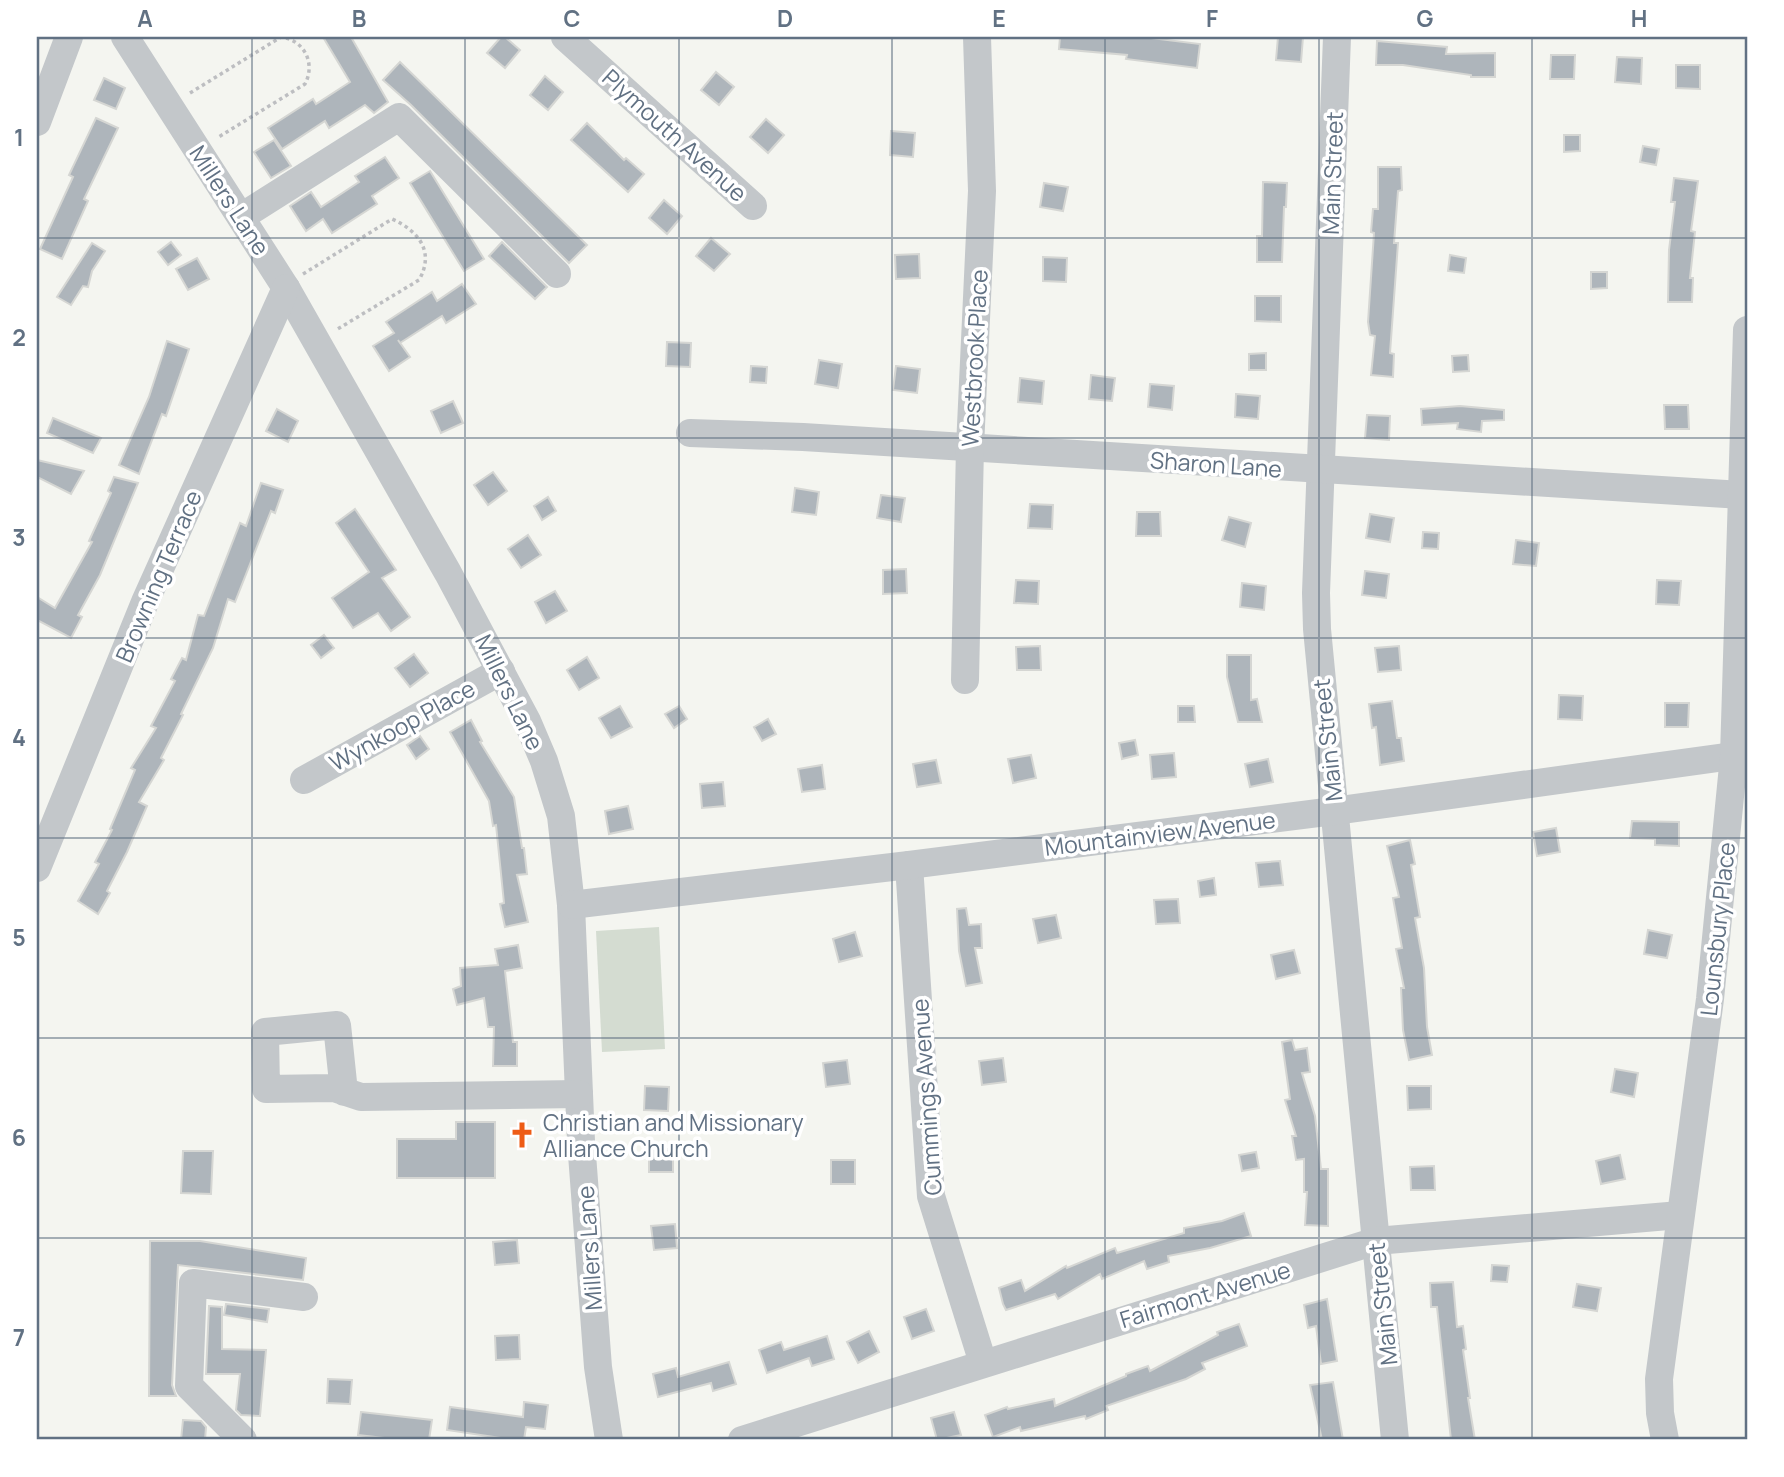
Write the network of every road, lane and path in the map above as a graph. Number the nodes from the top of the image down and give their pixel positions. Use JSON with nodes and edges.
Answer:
{"nodes":[{"id":1,"x":69,"y":37,"type":"edge"},
{"id":2,"x":125,"y":37,"type":"edge"},
{"id":3,"x":565,"y":37,"type":"edge"},
{"id":4,"x":977,"y":37,"type":"edge"},
{"id":5,"x":1337,"y":37,"type":"edge"},
{"id":6,"x":190,"y":93,"type":"dead end"},
{"id":7,"x":37,"y":122,"type":"edge"},
{"id":8,"x":217,"y":138,"type":"dead end"},
{"id":9,"x":753,"y":206,"type":"dead end"},
{"id":10,"x":241,"y":216,"type":"junction"},
{"id":11,"x":557,"y":274,"type":"dead end"},
{"id":12,"x":294,"y":281,"type":"junction"},
{"id":13,"x":1747,"y":330,"type":"edge"},
{"id":14,"x":335,"y":331,"type":"dead end"},
{"id":15,"x":690,"y":433,"type":"dead end"},
{"id":16,"x":970,"y":447,"type":"junction"},
{"id":17,"x":1320,"y":470,"type":"junction"},
{"id":18,"x":1741,"y":495,"type":"junction"},
{"id":19,"x":500,"y":671,"type":"junction"},
{"id":20,"x":965,"y":680,"type":"dead end"},
{"id":21,"x":1741,"y":755,"type":"edge"},
{"id":22,"x":304,"y":780,"type":"dead end"},
{"id":23,"x":1334,"y":811,"type":"junction"},
{"id":24,"x":909,"y":865,"type":"junction"},
{"id":25,"x":37,"y":868,"type":"edge"},
{"id":26,"x":571,"y":905,"type":"junction"},
{"id":27,"x":344,"y":1091,"type":"dead end"},
{"id":28,"x":579,"y":1094,"type":"junction"},
{"id":29,"x":1680,"y":1216,"type":"junction"},
{"id":30,"x":1376,"y":1241,"type":"junction"},
{"id":31,"x":304,"y":1297,"type":"dead end"},
{"id":32,"x":982,"y":1363,"type":"junction"},
{"id":33,"x":243,"y":1440,"type":"edge"},
{"id":34,"x":608,"y":1440,"type":"edge"},
{"id":35,"x":742,"y":1440,"type":"edge"},
{"id":36,"x":1395,"y":1440,"type":"edge"},
{"id":37,"x":1665,"y":1440,"type":"edge"}],
"edges":[{"from":1,"to":7,"type":"street"},
{"from":2,"to":10,"type":"street","name":"Millers Lane"},
{"from":3,"to":9,"type":"street","name":"Plymouth Avenue"},
{"from":4,"to":16,"type":"street","name":"Westbrook Place"},
{"from":5,"to":17,"type":"street","name":"Main Street"},
{"from":6,"to":8,"type":"path"},
{"from":10,"to":11,"type":"street"},
{"from":10,"to":12,"type":"street","name":"Millers Lane"},
{"from":12,"to":14,"type":"path"},
{"from":12,"to":19,"type":"street","name":"Millers Lane"},
{"from":12,"to":25,"type":"street","name":"Browning Terrace"},
{"from":13,"to":18,"type":"street","name":"Lounsbury Place"},
{"from":15,"to":16,"type":"street","name":"Sharon Lane"},
{"from":16,"to":17,"type":"street","name":"Sharon Lane"},
{"from":16,"to":20,"type":"street","name":"Westbrook Place"},
{"from":17,"to":18,"type":"street","name":"Sharon Lane"},
{"from":17,"to":23,"type":"street","name":"Main Street"},
{"from":18,"to":21,"type":"street","name":"Lounsbury Place"},
{"from":19,"to":22,"type":"street","name":"Wynkoop Place"},
{"from":19,"to":26,"type":"street","name":"Millers Lane"},
{"from":21,"to":23,"type":"street","name":"Mountainview Avenue"},
{"from":21,"to":29,"type":"street","name":"Lounsbury Place"},
{"from":23,"to":24,"type":"street","name":"Mountainview Avenue"},
{"from":23,"to":30,"type":"street","name":"Main Street"},
{"from":24,"to":26,"type":"street","name":"Mountainview Avenue"},
{"from":24,"to":32,"type":"street","name":"Cummings Avenue"},
{"from":26,"to":28,"type":"street","name":"Millers Lane"},
{"from":27,"to":28,"type":"street"},
{"from":28,"to":34,"type":"street","name":"Millers Lane"},
{"from":29,"to":30,"type":"street","name":"Fairmont Avenue"},
{"from":29,"to":37,"type":"street","name":"Lounsbury Place"},
{"from":30,"to":32,"type":"street","name":"Fairmont Avenue"},
{"from":30,"to":36,"type":"street","name":"Main Street"},
{"from":31,"to":33,"type":"street"},
{"from":32,"to":35,"type":"street","name":"Fairmont Avenue"}]}
